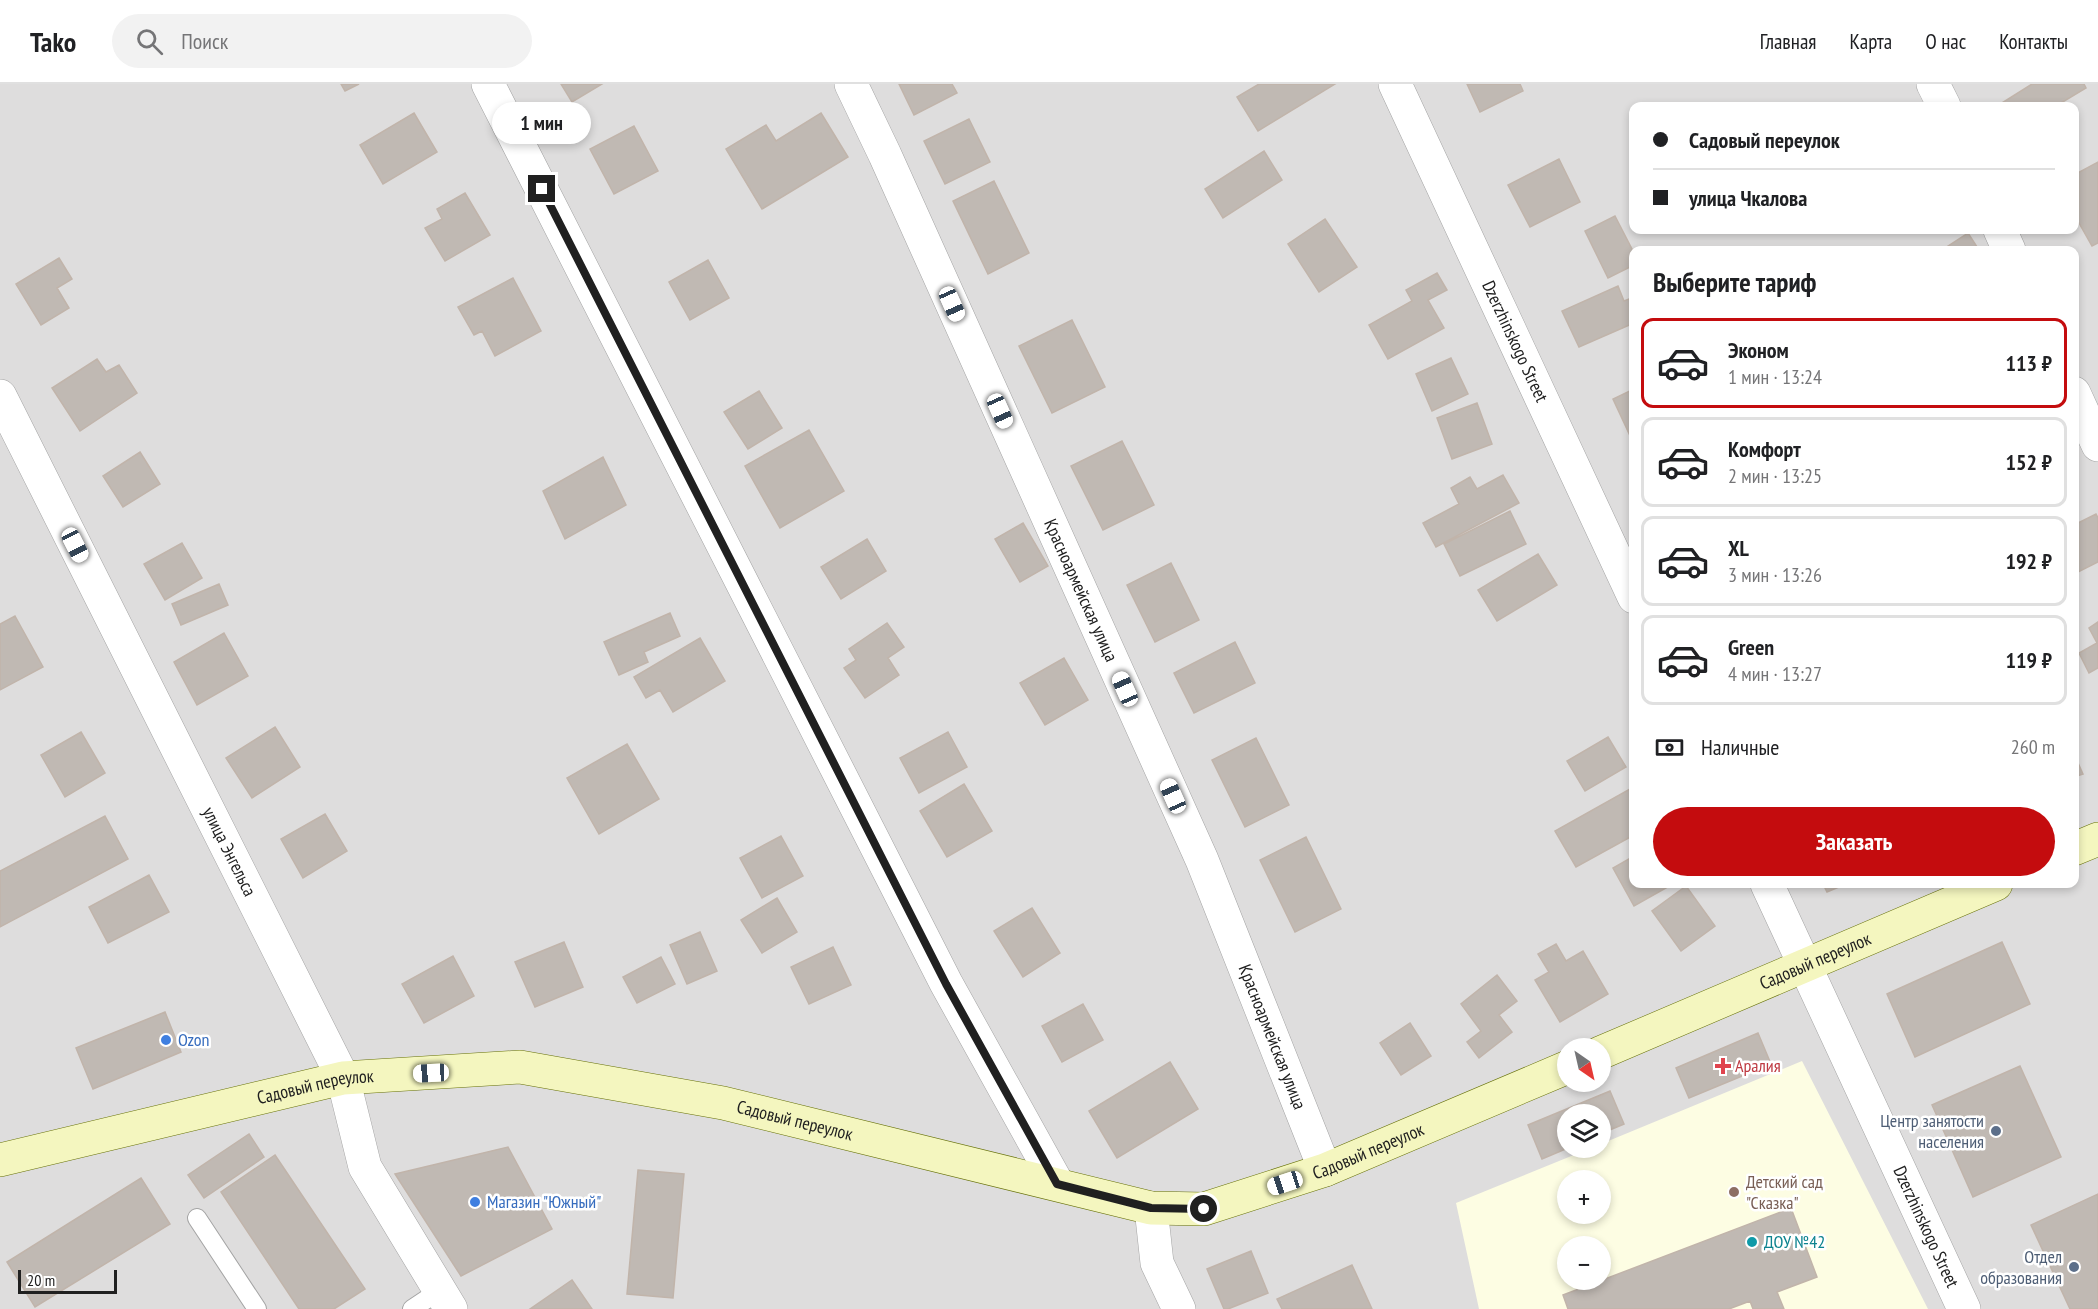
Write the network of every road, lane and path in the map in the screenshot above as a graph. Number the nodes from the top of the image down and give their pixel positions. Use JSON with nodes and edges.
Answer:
{"nodes":[{"id":1,"x":488,"y":84,"type":"edge"},
{"id":2,"x":851,"y":84,"type":"edge"},
{"id":3,"x":1395,"y":84,"type":"edge"},
{"id":4,"x":1933,"y":84,"type":"edge"},
{"id":5,"x":1942,"y":102,"type":"edge"},
{"id":6,"x":0,"y":396,"type":"edge"},
{"id":7,"x":2079,"y":404,"type":"edge"},
{"id":8,"x":2098,"y":445,"type":"edge"},
{"id":9,"x":1629,"y":586,"type":"edge"},
{"id":10,"x":2098,"y":839,"type":"edge"},
{"id":11,"x":2079,"y":847,"type":"edge"},
{"id":12,"x":1769,"y":888,"type":"edge"},
{"id":13,"x":1987,"y":888,"type":"edge"},
{"id":14,"x":1806,"y":966,"type":"junction"},
{"id":15,"x":1611,"y":1048,"type":"edge"},
{"id":16,"x":1557,"y":1072,"type":"edge"},
{"id":17,"x":343,"y":1078,"type":"junction"},
{"id":18,"x":0,"y":1160,"type":"edge"},
{"id":19,"x":1325,"y":1170,"type":"junction"},
{"id":20,"x":1057,"y":1184,"type":"junction"},
{"id":21,"x":1151,"y":1208,"type":"junction"},
{"id":22,"x":197,"y":1218,"type":"dead end"},
{"id":23,"x":445,"y":1300,"type":"edge"},
{"id":24,"x":257,"y":1309,"type":"edge"},
{"id":25,"x":412,"y":1309,"type":"edge"},
{"id":26,"x":1179,"y":1309,"type":"edge"},
{"id":27,"x":1964,"y":1309,"type":"edge"}],
"edges":[{"from":1,"to":20,"type":"street"},
{"from":2,"to":19,"type":"street","name":"Красноармейская улица"},
{"from":3,"to":9,"type":"street","name":"Dzerzhinskogo Street"},
{"from":4,"to":5,"type":"street"},
{"from":6,"to":17,"type":"street","name":"улица Энгельса"},
{"from":7,"to":8,"type":"street"},
{"from":10,"to":11,"type":"street"},
{"from":12,"to":14,"type":"street","name":"Dzerzhinskogo Street"},
{"from":13,"to":14,"type":"street","name":"Садовый переулок"},
{"from":14,"to":15,"type":"street","name":"Садовый переулок"},
{"from":14,"to":27,"type":"street","name":"Dzerzhinskogo Street"},
{"from":16,"to":19,"type":"street","name":"Садовый переулок"},
{"from":17,"to":18,"type":"street","name":"Садовый переулок"},
{"from":17,"to":20,"type":"street","name":"Садовый переулок"},
{"from":17,"to":23,"type":"street","name":"улица Энгельса"},
{"from":19,"to":21,"type":"street","name":"Садовый переулок"},
{"from":20,"to":21,"type":"street","name":"Садовый переулок"},
{"from":21,"to":26,"type":"street"},
{"from":22,"to":24,"type":"lane"},
{"from":23,"to":25,"type":"lane"}]}
